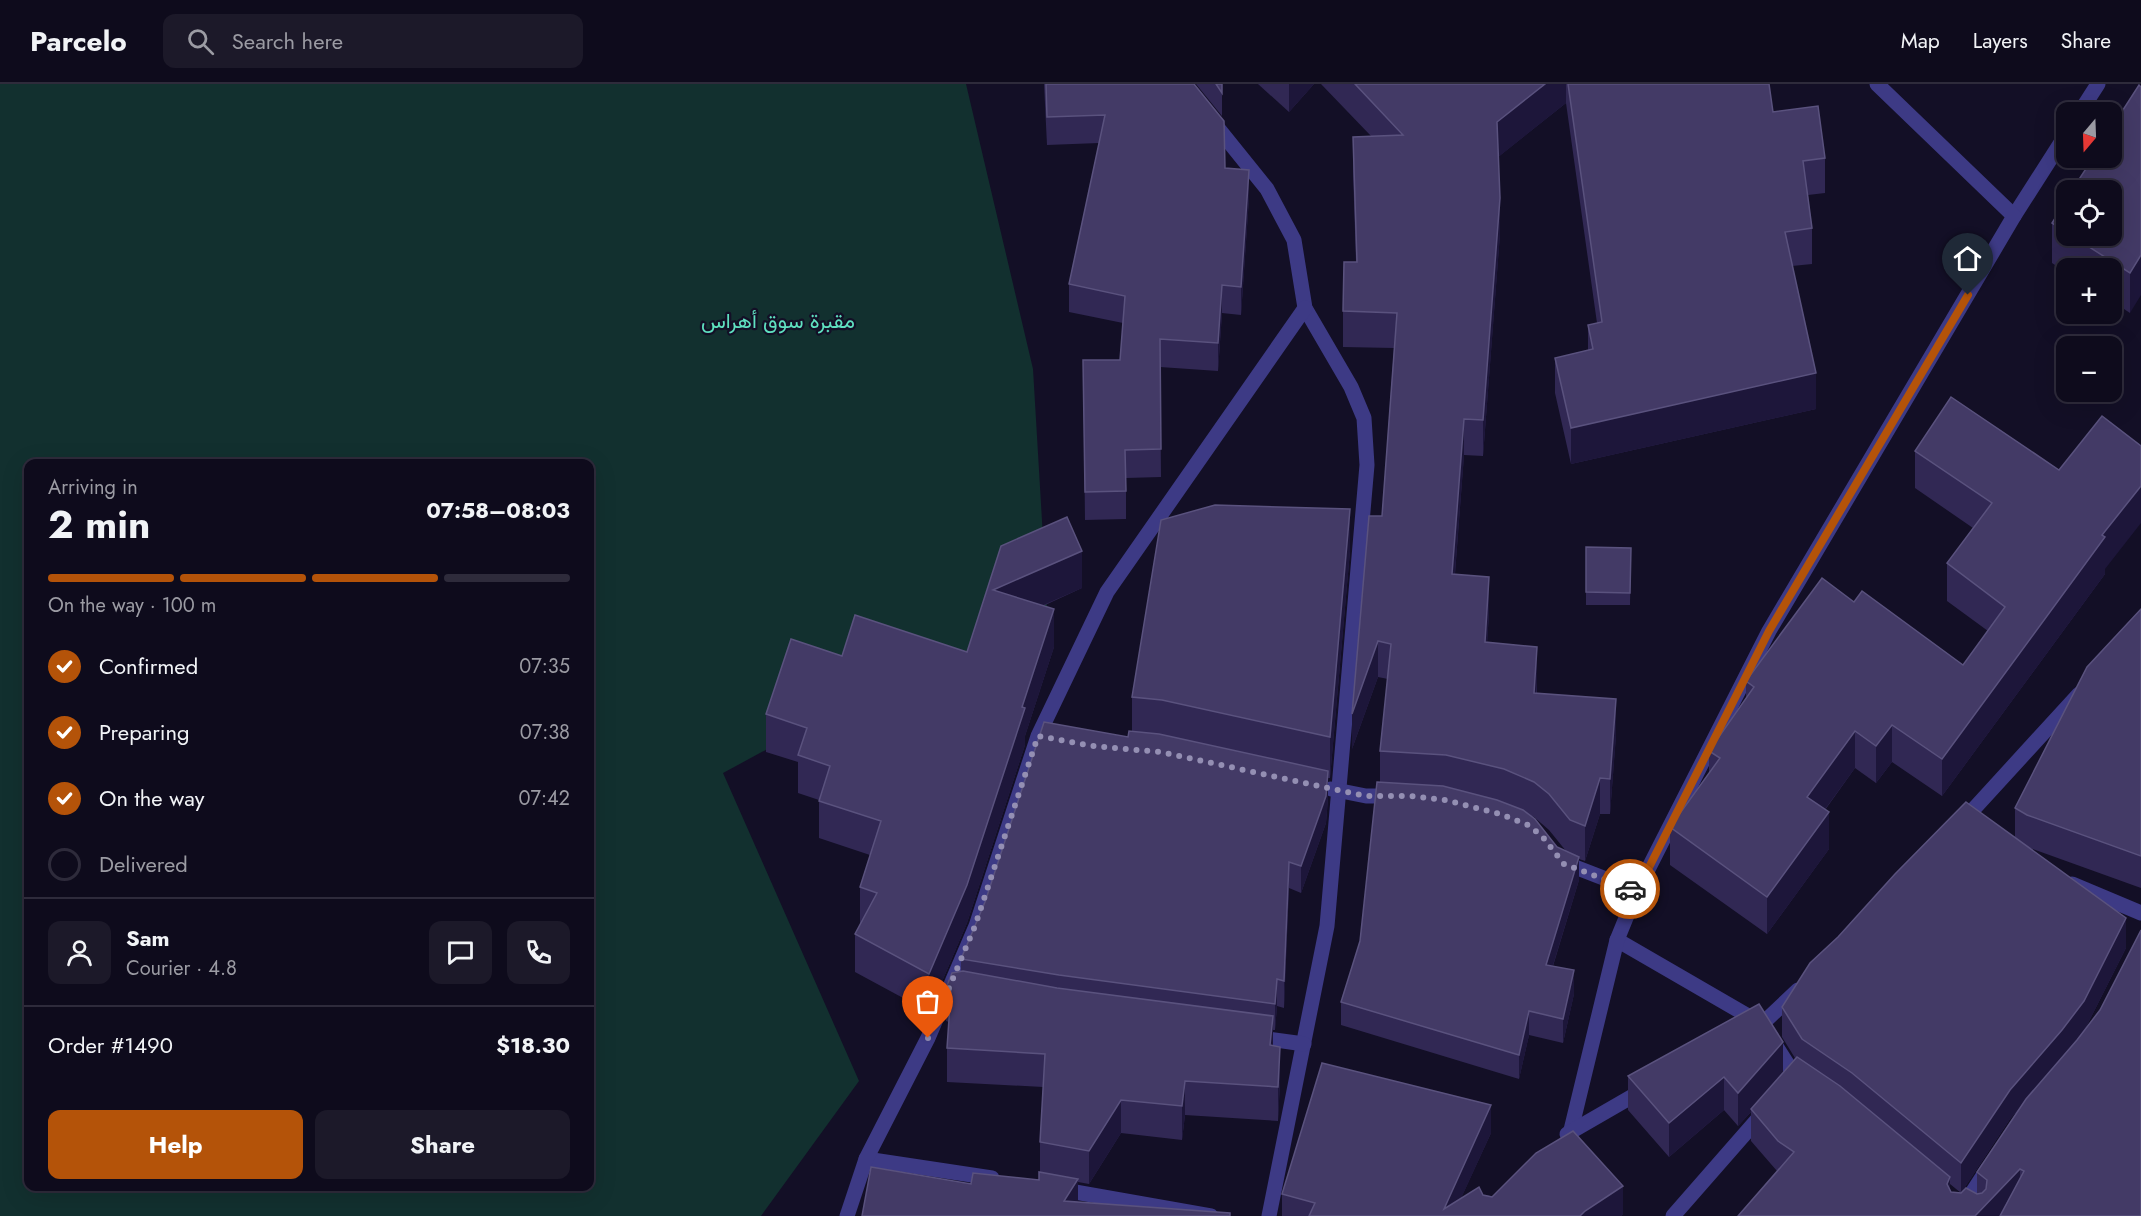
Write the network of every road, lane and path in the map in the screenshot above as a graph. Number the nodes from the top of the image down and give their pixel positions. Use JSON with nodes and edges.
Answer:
{"nodes":[{"id":1,"x":1877,"y":84,"type":"edge"},
{"id":2,"x":2098,"y":84,"type":"edge"},
{"id":3,"x":2086,"y":102,"type":"edge"},
{"id":4,"x":1205,"y":111,"type":"edge"},
{"id":5,"x":2056,"y":150,"type":"edge"},
{"id":6,"x":2014,"y":216,"type":"junction"},
{"id":7,"x":1305,"y":308,"type":"junction"},
{"id":8,"x":2085,"y":687,"type":"edge"},
{"id":9,"x":1038,"y":736,"type":"junction"},
{"id":10,"x":1057,"y":739,"type":"edge"},
{"id":11,"x":1317,"y":786,"type":"edge"},
{"id":12,"x":1339,"y":790,"type":"junction"},
{"id":13,"x":1411,"y":796,"type":"edge"},
{"id":14,"x":1950,"y":834,"type":"edge"},
{"id":15,"x":1555,"y":853,"type":"edge"},
{"id":16,"x":2055,"y":878,"type":"edge"},
{"id":17,"x":1637,"y":891,"type":"junction"},
{"id":18,"x":2141,"y":913,"type":"edge"},
{"id":19,"x":1617,"y":940,"type":"junction"},
{"id":20,"x":1805,"y":984,"type":"edge"},
{"id":21,"x":963,"y":995,"type":"edge"},
{"id":22,"x":946,"y":997,"type":"junction"},
{"id":23,"x":1762,"y":1024,"type":"junction"},
{"id":24,"x":1234,"y":1034,"type":"edge"},
{"id":25,"x":1742,"y":1035,"type":"edge"},
{"id":26,"x":1304,"y":1044,"type":"junction"},
{"id":27,"x":1661,"y":1080,"type":"edge"},
{"id":28,"x":1812,"y":1088,"type":"edge"},
{"id":29,"x":1773,"y":1102,"type":"edge"},
{"id":30,"x":1571,"y":1130,"type":"junction"},
{"id":31,"x":1555,"y":1147,"type":"edge"},
{"id":32,"x":1999,"y":1153,"type":"edge"},
{"id":33,"x":866,"y":1158,"type":"junction"},
{"id":34,"x":1008,"y":1181,"type":"edge"},
{"id":35,"x":1043,"y":1186,"type":"edge"},
{"id":36,"x":1947,"y":1195,"type":"edge"},
{"id":37,"x":1960,"y":1211,"type":"edge"},
{"id":38,"x":847,"y":1216,"type":"edge"},
{"id":39,"x":1211,"y":1216,"type":"edge"},
{"id":40,"x":1269,"y":1216,"type":"edge"},
{"id":41,"x":1673,"y":1216,"type":"edge"},
{"id":42,"x":1978,"y":1216,"type":"edge"}],
"edges":[{"from":1,"to":6,"type":"street"},
{"from":2,"to":3,"type":"street"},
{"from":4,"to":7,"type":"street"},
{"from":5,"to":6,"type":"street"},
{"from":6,"to":17,"type":"street"},
{"from":7,"to":9,"type":"street"},
{"from":7,"to":12,"type":"street"},
{"from":8,"to":14,"type":"street"},
{"from":9,"to":10,"type":"street"},
{"from":9,"to":22,"type":"street"},
{"from":11,"to":12,"type":"street"},
{"from":12,"to":13,"type":"street"},
{"from":12,"to":26,"type":"street"},
{"from":15,"to":17,"type":"street"},
{"from":16,"to":18,"type":"street"},
{"from":17,"to":19,"type":"street"},
{"from":19,"to":23,"type":"street"},
{"from":19,"to":30,"type":"street"},
{"from":20,"to":23,"type":"street"},
{"from":21,"to":22,"type":"street"},
{"from":22,"to":33,"type":"street"},
{"from":23,"to":25,"type":"street"},
{"from":23,"to":28,"type":"street"},
{"from":24,"to":26,"type":"street"},
{"from":26,"to":40,"type":"street"},
{"from":27,"to":30,"type":"street"},
{"from":29,"to":41,"type":"street"},
{"from":30,"to":31,"type":"street"},
{"from":32,"to":37,"type":"street"},
{"from":33,"to":34,"type":"street"},
{"from":33,"to":38,"type":"street"},
{"from":35,"to":39,"type":"street"},
{"from":36,"to":37,"type":"street"},
{"from":37,"to":42,"type":"street"}]}
